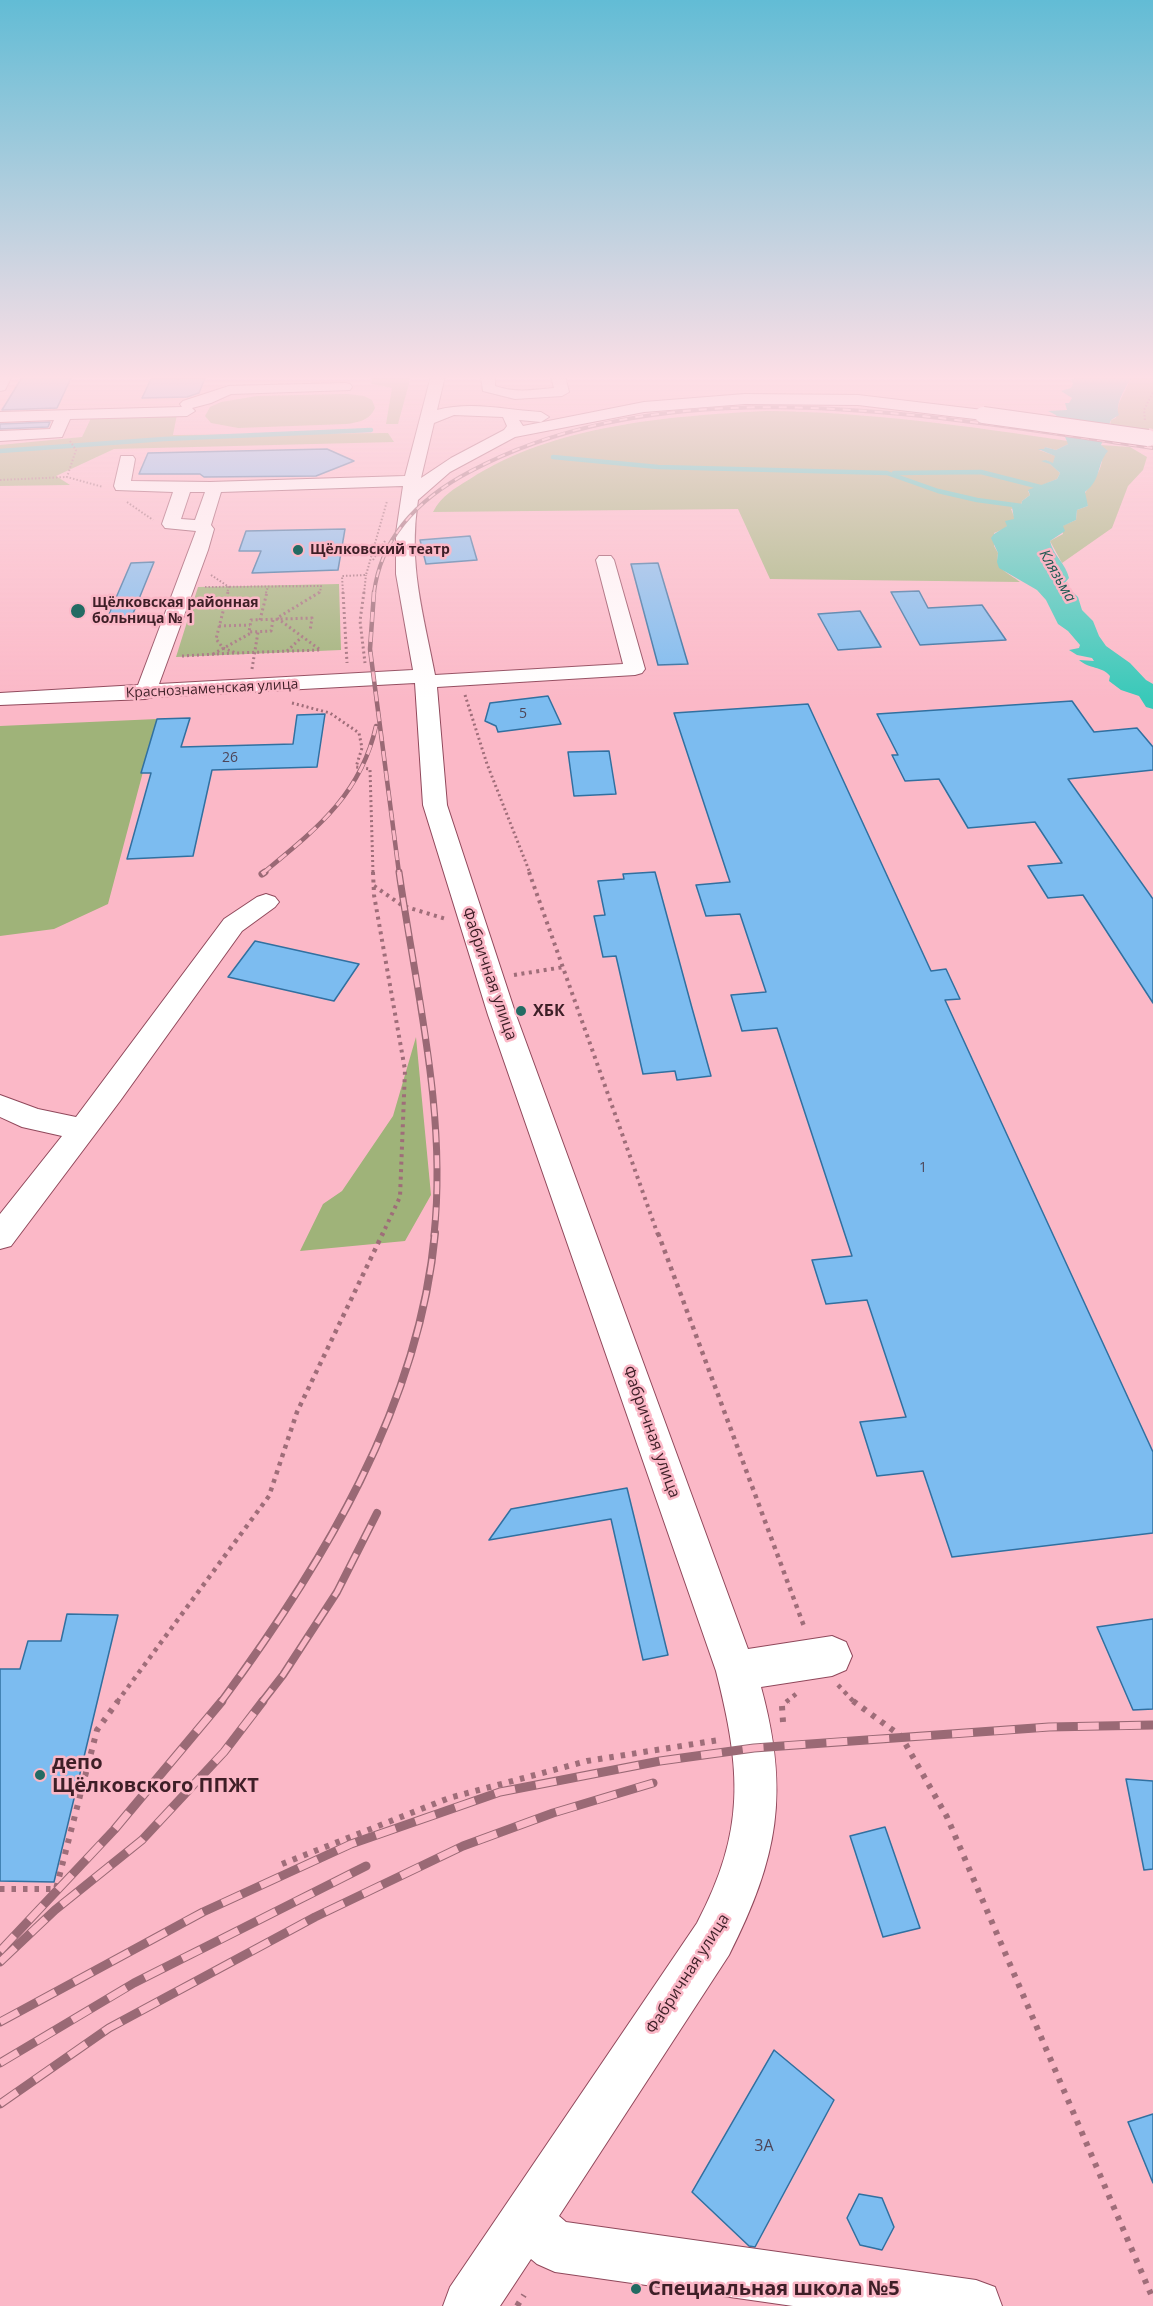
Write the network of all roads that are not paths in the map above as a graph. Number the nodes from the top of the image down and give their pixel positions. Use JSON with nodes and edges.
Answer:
{"nodes":[{"id":1,"x":122,"y":484,"type":"edge"},
{"id":2,"x":313,"y":484,"type":"edge"},
{"id":3,"x":399,"y":484,"type":"edge"},
{"id":4,"x":414,"y":484,"type":"edge"},
{"id":5,"x":424,"y":484,"type":"edge"},
{"id":6,"x":183,"y":487,"type":"junction"},
{"id":7,"x":210,"y":487,"type":"junction"},
{"id":8,"x":412,"y":489,"type":"junction"},
{"id":9,"x":202,"y":526,"type":"junction"},
{"id":10,"x":605,"y":560,"type":"dead end"},
{"id":11,"x":452,"y":682,"type":"junction"},
{"id":12,"x":145,"y":693,"type":"junction"},
{"id":13,"x":0,"y":699,"type":"edge"},
{"id":14,"x":266,"y":902,"type":"dead end"},
{"id":15,"x":0,"y":1105,"type":"edge"},
{"id":16,"x":83,"y":1129,"type":"junction"},
{"id":17,"x":0,"y":1237,"type":"edge"},
{"id":18,"x":824,"y":1657,"type":"road end"},
{"id":19,"x":736,"y":1671,"type":"junction"},
{"id":20,"x":526,"y":2221,"type":"junction"},
{"id":21,"x":470,"y":2306,"type":"edge"},
{"id":22,"x":976,"y":2306,"type":"edge"}],
"edges":[{"from":1,"to":6,"type":"street"},
{"from":2,"to":7,"type":"street"},
{"from":3,"to":8,"type":"street"},
{"from":4,"to":8,"type":"street","name":"Фабричная улица"},
{"from":5,"to":8,"type":"street"},
{"from":6,"to":7,"type":"street"},
{"from":6,"to":9,"type":"street"},
{"from":7,"to":9,"type":"street"},
{"from":8,"to":11,"type":"street","name":"Фабричная улица"},
{"from":9,"to":12,"type":"street"},
{"from":10,"to":11,"type":"street","name":"Краснознаменская улица"},
{"from":11,"to":12,"type":"street","name":"Краснознаменская улица"},
{"from":11,"to":19,"type":"street","name":"Фабричная улица"},
{"from":12,"to":13,"type":"street","name":"Краснознаменская улица"},
{"from":14,"to":16,"type":"street"},
{"from":15,"to":16,"type":"street"},
{"from":16,"to":17,"type":"street"},
{"from":18,"to":19,"type":"street"},
{"from":19,"to":20,"type":"street","name":"Фабричная улица"},
{"from":20,"to":21,"type":"street","name":"Фабричная улица"},
{"from":20,"to":22,"type":"street"}]}
